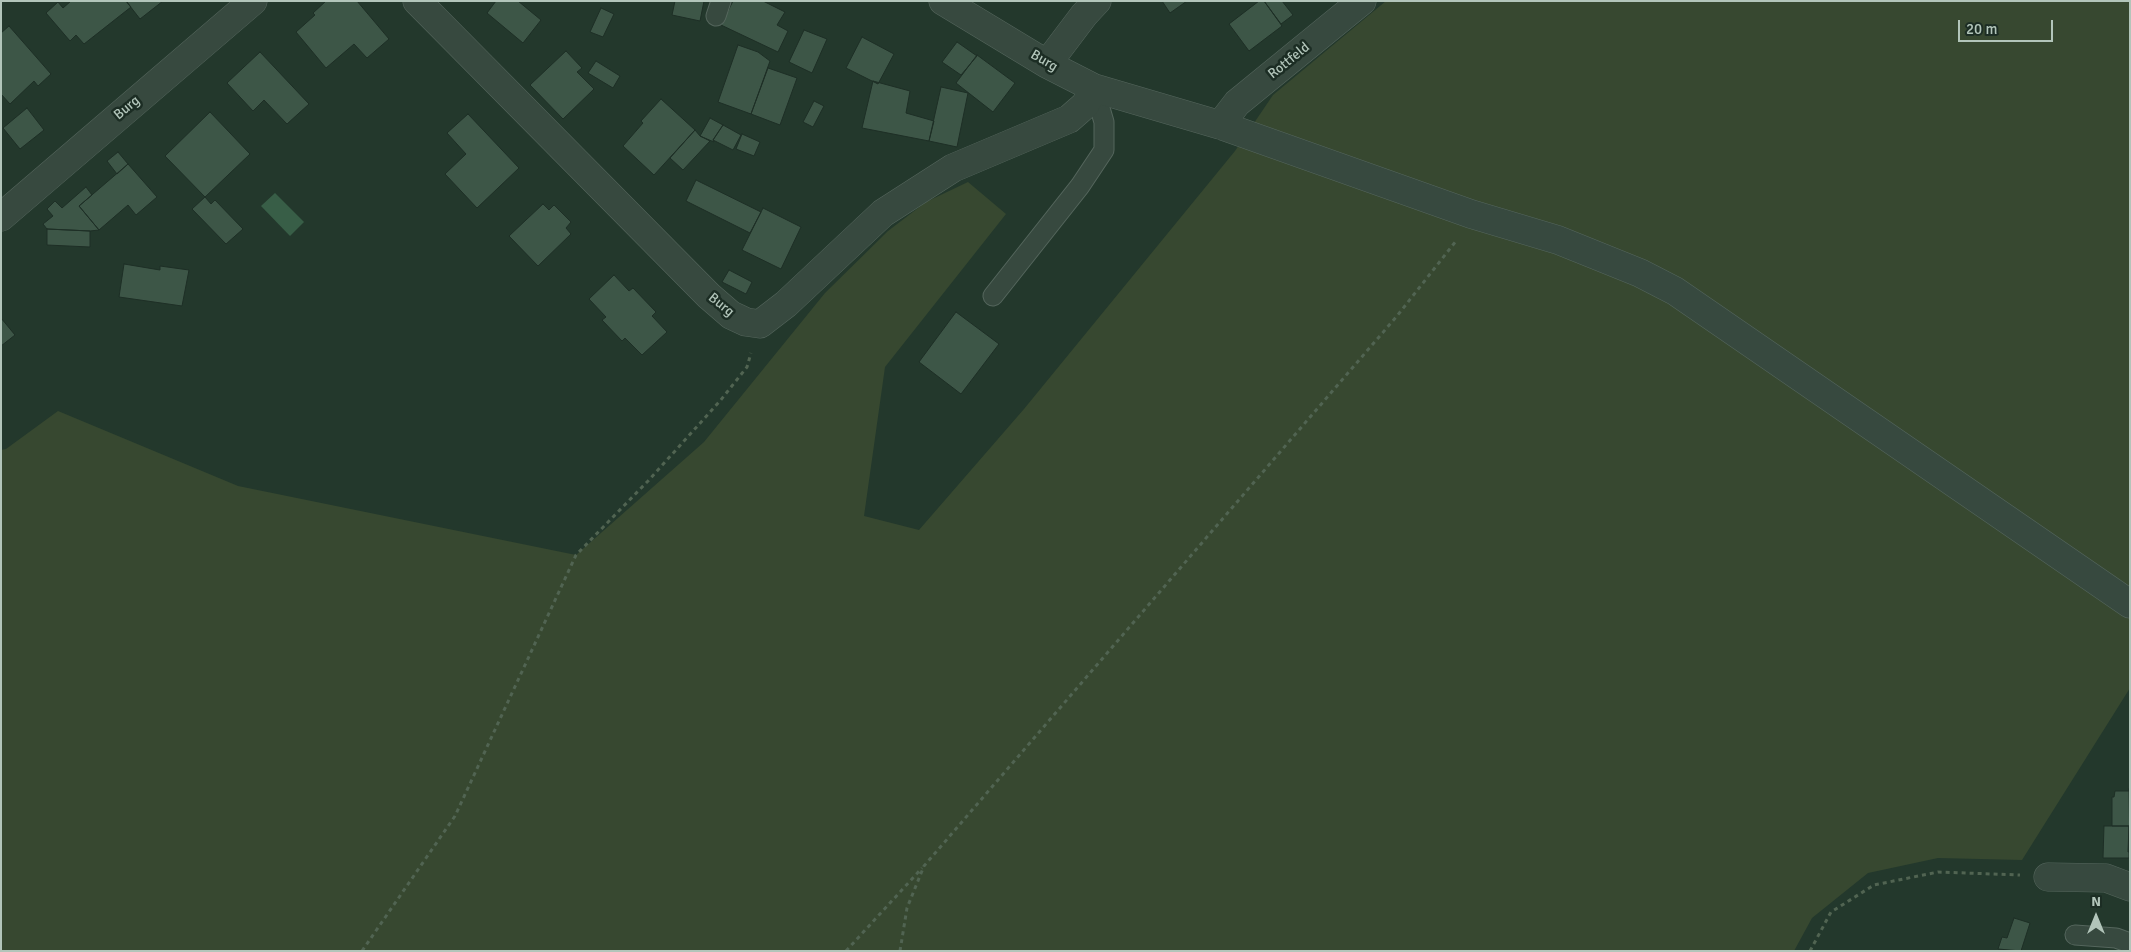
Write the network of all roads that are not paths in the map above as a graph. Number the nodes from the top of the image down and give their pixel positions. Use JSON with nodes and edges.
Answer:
{"nodes":[{"id":1,"x":253,"y":1,"type":"edge"},
{"id":2,"x":416,"y":1,"type":"edge"},
{"id":3,"x":943,"y":1,"type":"edge"},
{"id":4,"x":1097,"y":1,"type":"edge"},
{"id":5,"x":1362,"y":1,"type":"edge"},
{"id":6,"x":1047,"y":64,"type":"junction"},
{"id":7,"x":1094,"y":88,"type":"junction"},
{"id":8,"x":1220,"y":125,"type":"junction"},
{"id":9,"x":1,"y":217,"type":"edge"},
{"id":10,"x":993,"y":296,"type":"dead end"},
{"id":11,"x":2130,"y":604,"type":"edge"},
{"id":12,"x":2048,"y":877,"type":"dead end"},
{"id":13,"x":2130,"y":887,"type":"edge"},
{"id":14,"x":2075,"y":935,"type":"dead end"},
{"id":15,"x":2130,"y":943,"type":"edge"}],
"edges":[{"from":1,"to":9,"type":"street","name":"Burg"},
{"from":2,"to":7,"type":"street","name":"Burg"},
{"from":3,"to":6,"type":"street","name":"Burg"},
{"from":4,"to":6,"type":"street"},
{"from":5,"to":8,"type":"street","name":"Rottfeld"},
{"from":6,"to":7,"type":"street","name":"Burg"},
{"from":7,"to":8,"type":"street","name":"Burg"},
{"from":7,"to":10,"type":"lane"},
{"from":8,"to":11,"type":"street","name":"Burg"},
{"from":12,"to":13,"type":"street"},
{"from":14,"to":15,"type":"lane"}]}
